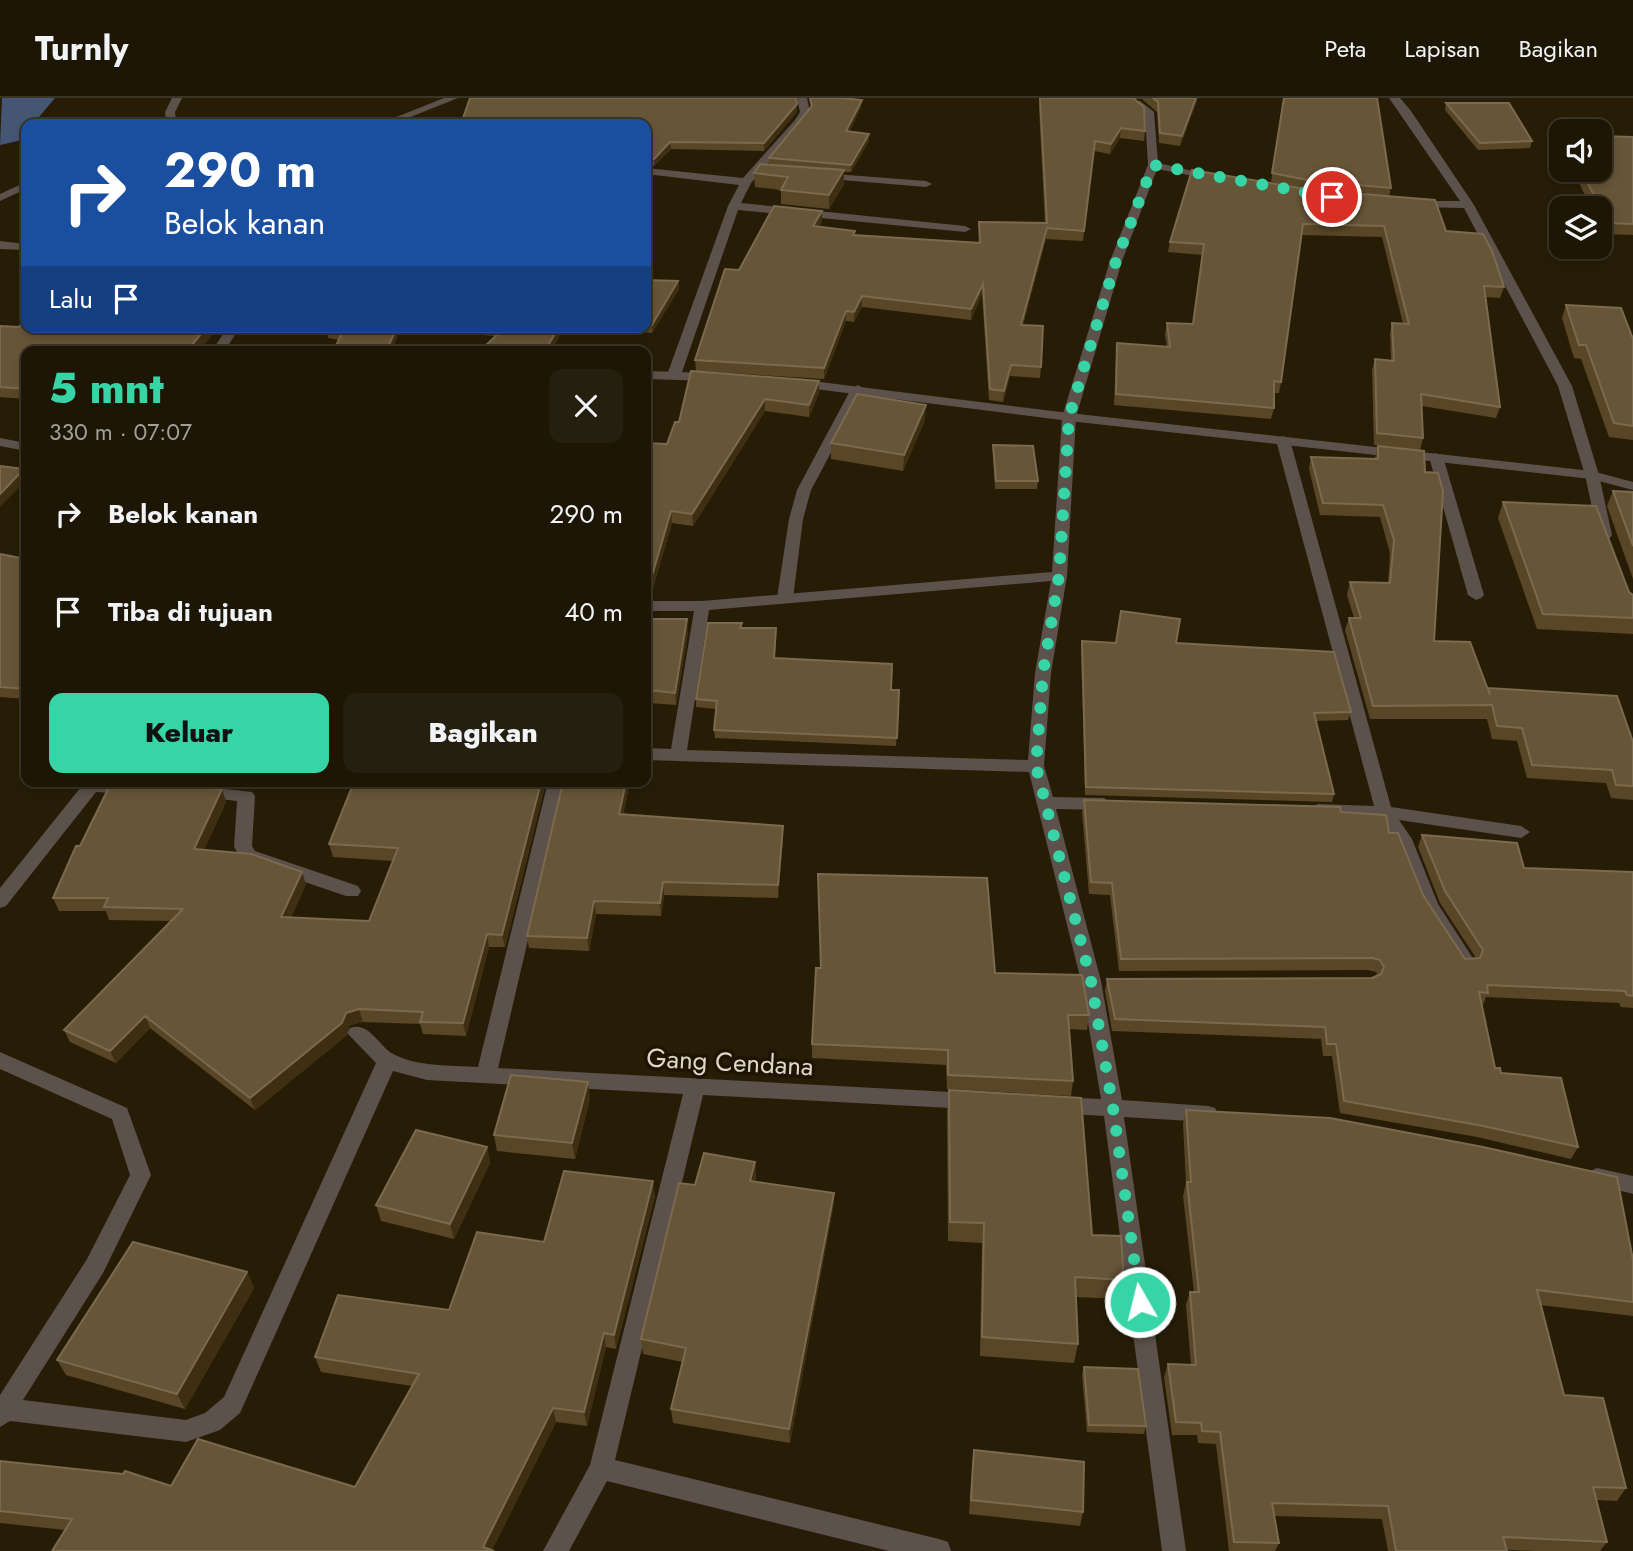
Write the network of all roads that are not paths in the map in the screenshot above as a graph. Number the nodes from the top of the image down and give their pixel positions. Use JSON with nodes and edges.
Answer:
{"nodes":[{"id":1,"x":177,"y":98,"type":"edge"},
{"id":2,"x":453,"y":98,"type":"edge"},
{"id":3,"x":802,"y":98,"type":"edge"},
{"id":4,"x":1111,"y":98,"type":"edge"},
{"id":5,"x":1394,"y":98,"type":"edge"},
{"id":6,"x":171,"y":119,"type":"edge"},
{"id":7,"x":397,"y":119,"type":"edge"},
{"id":8,"x":1153,"y":165,"type":"junction"},
{"id":9,"x":755,"y":171,"type":"junction"},
{"id":10,"x":651,"y":172,"type":"edge"},
{"id":11,"x":768,"y":172,"type":"edge"},
{"id":12,"x":808,"y":175,"type":"edge"},
{"id":13,"x":1232,"y":180,"type":"edge"},
{"id":14,"x":746,"y":182,"type":"junction"},
{"id":15,"x":926,"y":184,"type":"dead end"},
{"id":16,"x":21,"y":188,"type":"edge"},
{"id":17,"x":0,"y":198,"type":"edge"},
{"id":18,"x":1407,"y":204,"type":"edge"},
{"id":19,"x":1468,"y":205,"type":"junction"},
{"id":20,"x":734,"y":206,"type":"junction"},
{"id":21,"x":965,"y":229,"type":"dead end"},
{"id":22,"x":0,"y":245,"type":"edge"},
{"id":23,"x":21,"y":247,"type":"edge"},
{"id":24,"x":651,"y":374,"type":"edge"},
{"id":25,"x":674,"y":374,"type":"junction"},
{"id":26,"x":724,"y":377,"type":"edge"},
{"id":27,"x":786,"y":382,"type":"edge"},
{"id":28,"x":858,"y":389,"type":"junction"},
{"id":29,"x":1069,"y":417,"type":"junction"},
{"id":30,"x":1283,"y":440,"type":"junction"},
{"id":31,"x":0,"y":442,"type":"edge"},
{"id":32,"x":21,"y":446,"type":"edge"},
{"id":33,"x":1436,"y":457,"type":"junction"},
{"id":34,"x":1592,"y":475,"type":"junction"},
{"id":35,"x":1633,"y":486,"type":"edge"},
{"id":36,"x":1609,"y":545,"type":"edge"},
{"id":37,"x":1059,"y":576,"type":"junction"},
{"id":38,"x":1476,"y":595,"type":"dead end"},
{"id":39,"x":785,"y":598,"type":"junction"},
{"id":40,"x":651,"y":606,"type":"edge"},
{"id":41,"x":702,"y":606,"type":"junction"},
{"id":42,"x":651,"y":754,"type":"edge"},
{"id":43,"x":678,"y":755,"type":"junction"},
{"id":44,"x":1036,"y":766,"type":"junction"},
{"id":45,"x":92,"y":787,"type":"edge"},
{"id":46,"x":126,"y":787,"type":"edge"},
{"id":47,"x":556,"y":787,"type":"edge"},
{"id":48,"x":147,"y":789,"type":"edge"},
{"id":49,"x":188,"y":791,"type":"edge"},
{"id":50,"x":1045,"y":803,"type":"junction"},
{"id":51,"x":1125,"y":805,"type":"edge"},
{"id":52,"x":1300,"y":810,"type":"edge"},
{"id":53,"x":1384,"y":813,"type":"junction"},
{"id":54,"x":1521,"y":832,"type":"dead end"},
{"id":55,"x":352,"y":891,"type":"dead end"},
{"id":56,"x":0,"y":901,"type":"edge"},
{"id":57,"x":1467,"y":963,"type":"edge"},
{"id":58,"x":357,"y":1033,"type":"dead end"},
{"id":59,"x":0,"y":1060,"type":"edge"},
{"id":60,"x":387,"y":1061,"type":"junction"},
{"id":61,"x":485,"y":1075,"type":"junction"},
{"id":62,"x":695,"y":1086,"type":"junction"},
{"id":63,"x":988,"y":1102,"type":"edge"},
{"id":64,"x":1044,"y":1105,"type":"edge"},
{"id":65,"x":1113,"y":1108,"type":"junction"},
{"id":66,"x":1223,"y":1115,"type":"edge"},
{"id":67,"x":1581,"y":1173,"type":"edge"},
{"id":68,"x":1633,"y":1185,"type":"edge"},
{"id":69,"x":2,"y":1412,"type":"edge"},
{"id":70,"x":601,"y":1468,"type":"junction"},
{"id":71,"x":555,"y":1551,"type":"edge"},
{"id":72,"x":939,"y":1551,"type":"edge"},
{"id":73,"x":1174,"y":1551,"type":"edge"}],
"edges":[{"from":1,"to":6,"type":"street"},
{"from":2,"to":7,"type":"street"},
{"from":3,"to":9,"type":"street"},
{"from":4,"to":8,"type":"street"},
{"from":5,"to":19,"type":"street"},
{"from":8,"to":13,"type":"street"},
{"from":8,"to":29,"type":"street"},
{"from":9,"to":11,"type":"street"},
{"from":9,"to":14,"type":"street"},
{"from":10,"to":14,"type":"street"},
{"from":12,"to":15,"type":"street"},
{"from":14,"to":20,"type":"street"},
{"from":16,"to":17,"type":"street"},
{"from":18,"to":19,"type":"street"},
{"from":19,"to":34,"type":"street"},
{"from":20,"to":21,"type":"street"},
{"from":20,"to":25,"type":"street"},
{"from":22,"to":23,"type":"street"},
{"from":24,"to":25,"type":"street"},
{"from":25,"to":26,"type":"street"},
{"from":27,"to":28,"type":"street"},
{"from":28,"to":29,"type":"street"},
{"from":28,"to":39,"type":"street"},
{"from":29,"to":30,"type":"street"},
{"from":29,"to":37,"type":"street"},
{"from":30,"to":33,"type":"street"},
{"from":30,"to":53,"type":"street"},
{"from":31,"to":32,"type":"street"},
{"from":33,"to":34,"type":"street"},
{"from":33,"to":38,"type":"street"},
{"from":34,"to":35,"type":"street"},
{"from":34,"to":36,"type":"street"},
{"from":37,"to":39,"type":"street"},
{"from":37,"to":44,"type":"street"},
{"from":39,"to":41,"type":"street"},
{"from":40,"to":41,"type":"street"},
{"from":41,"to":43,"type":"street"},
{"from":42,"to":43,"type":"street"},
{"from":43,"to":44,"type":"street"},
{"from":44,"to":50,"type":"street"},
{"from":45,"to":56,"type":"street"},
{"from":46,"to":48,"type":"street"},
{"from":47,"to":61,"type":"street"},
{"from":49,"to":55,"type":"street"},
{"from":50,"to":51,"type":"street"},
{"from":50,"to":65,"type":"street"},
{"from":52,"to":53,"type":"street"},
{"from":53,"to":54,"type":"street"},
{"from":53,"to":57,"type":"street"},
{"from":58,"to":60,"type":"street","name":"Gang Cendana"},
{"from":59,"to":69,"type":"street"},
{"from":60,"to":61,"type":"street","name":"Gang Cendana"},
{"from":60,"to":69,"type":"street"},
{"from":61,"to":62,"type":"street","name":"Gang Cendana"},
{"from":62,"to":63,"type":"street","name":"Gang Cendana"},
{"from":62,"to":70,"type":"street"},
{"from":64,"to":65,"type":"street"},
{"from":65,"to":66,"type":"street"},
{"from":65,"to":73,"type":"street"},
{"from":67,"to":68,"type":"street"},
{"from":70,"to":71,"type":"street"},
{"from":70,"to":72,"type":"street"}]}
